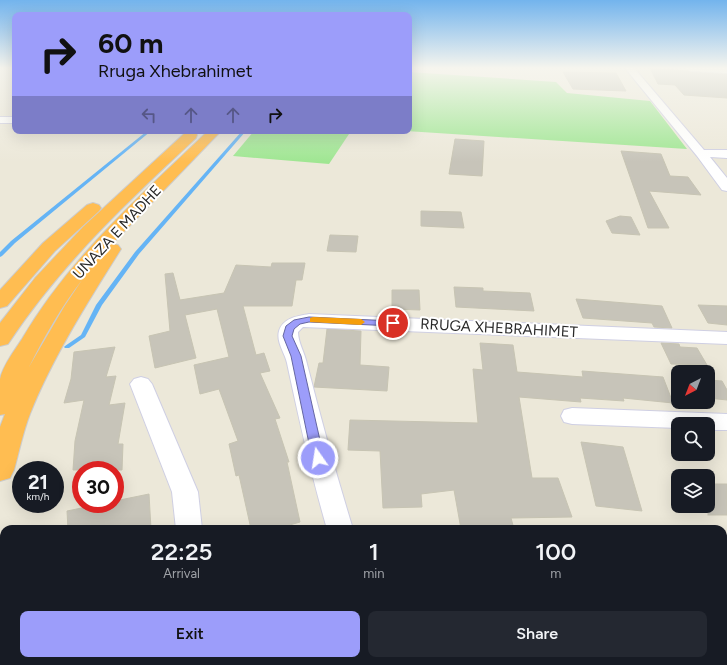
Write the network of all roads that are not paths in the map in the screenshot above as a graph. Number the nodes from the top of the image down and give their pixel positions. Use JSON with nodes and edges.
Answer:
{"nodes":[{"id":1,"x":656,"y":99,"type":"edge"},
{"id":2,"x":0,"y":120,"type":"edge"},
{"id":3,"x":12,"y":120,"type":"edge"},
{"id":4,"x":192,"y":134,"type":"edge"},
{"id":5,"x":212,"y":134,"type":"edge"},
{"id":6,"x":701,"y":152,"type":"junction"},
{"id":7,"x":727,"y":154,"type":"edge"},
{"id":8,"x":141,"y":181,"type":"junction"},
{"id":9,"x":727,"y":188,"type":"edge"},
{"id":10,"x":125,"y":221,"type":"junction"},
{"id":11,"x":0,"y":302,"type":"edge"},
{"id":12,"x":727,"y":338,"type":"edge"},
{"id":13,"x":0,"y":339,"type":"edge"},
{"id":14,"x":141,"y":384,"type":"dead end"},
{"id":15,"x":0,"y":406,"type":"edge"},
{"id":16,"x":572,"y":416,"type":"dead end"},
{"id":17,"x":727,"y":422,"type":"edge"},
{"id":18,"x":0,"y":470,"type":"edge"},
{"id":19,"x":189,"y":525,"type":"edge"},
{"id":20,"x":339,"y":525,"type":"edge"}],
"edges":[{"from":1,"to":6,"type":"street"},
{"from":2,"to":3,"type":"street"},
{"from":4,"to":8,"type":"highway","name":"UNAZA E MADHE"},
{"from":5,"to":10,"type":"highway","name":"UNAZA E MADHE"},
{"from":6,"to":7,"type":"street"},
{"from":6,"to":9,"type":"street"},
{"from":8,"to":11,"type":"highway"},
{"from":8,"to":13,"type":"highway","name":"UNAZA E MADHE"},
{"from":10,"to":15,"type":"highway","name":"UNAZA E MADHE"},
{"from":10,"to":18,"type":"highway"},
{"from":12,"to":20,"type":"street","name":"RRUGA XHEBRAHIMET"},
{"from":14,"to":19,"type":"street"},
{"from":16,"to":17,"type":"street"}]}
